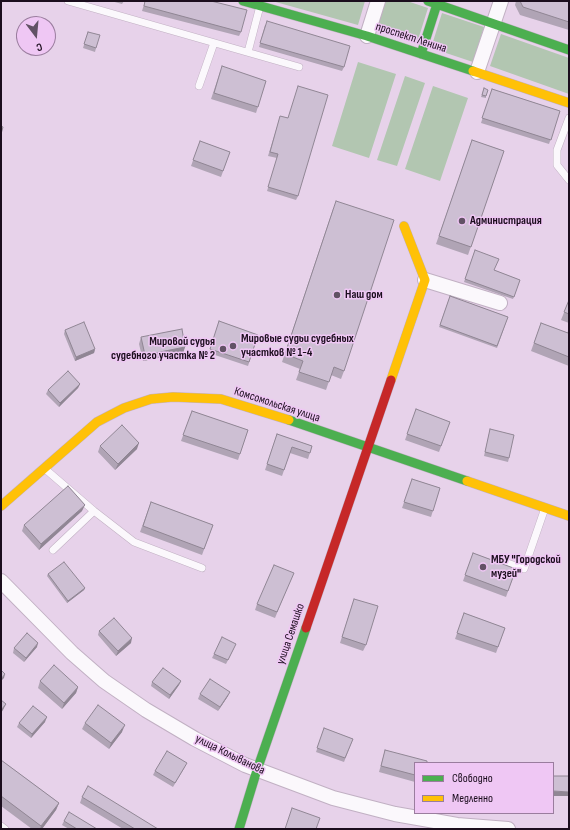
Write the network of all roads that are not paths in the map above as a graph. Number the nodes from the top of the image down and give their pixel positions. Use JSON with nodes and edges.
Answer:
{"nodes":[{"id":1,"x":68,"y":1,"type":"edge"},
{"id":2,"x":243,"y":1,"type":"edge"},
{"id":3,"x":378,"y":1,"type":"edge"},
{"id":4,"x":428,"y":1,"type":"edge"},
{"id":5,"x":501,"y":1,"type":"edge"},
{"id":6,"x":437,"y":4,"type":"junction"},
{"id":7,"x":260,"y":6,"type":"junction"},
{"id":8,"x":494,"y":23,"type":"junction"},
{"id":9,"x":367,"y":36,"type":"junction"},
{"id":10,"x":214,"y":43,"type":"junction"},
{"id":11,"x":569,"y":50,"type":"edge"},
{"id":12,"x":248,"y":52,"type":"junction"},
{"id":13,"x":421,"y":54,"type":"junction"},
{"id":14,"x":299,"y":67,"type":"dead end"},
{"id":15,"x":477,"y":72,"type":"junction"},
{"id":16,"x":199,"y":86,"type":"dead end"},
{"id":17,"x":569,"y":103,"type":"edge"},
{"id":18,"x":569,"y":118,"type":"edge"},
{"id":19,"x":569,"y":180,"type":"edge"},
{"id":20,"x":404,"y":226,"type":"dead end"},
{"id":21,"x":425,"y":280,"type":"junction"},
{"id":22,"x":500,"y":303,"type":"dead end"},
{"id":23,"x":367,"y":448,"type":"junction"},
{"id":24,"x":44,"y":468,"type":"junction"},
{"id":25,"x":1,"y":506,"type":"edge"},
{"id":26,"x":545,"y":508,"type":"junction"},
{"id":27,"x":94,"y":511,"type":"junction"},
{"id":28,"x":569,"y":516,"type":"edge"},
{"id":29,"x":53,"y":550,"type":"dead end"},
{"id":30,"x":499,"y":560,"type":"dead end"},
{"id":31,"x":202,"y":568,"type":"dead end"},
{"id":32,"x":1,"y":581,"type":"edge"},
{"id":33,"x":257,"y":770,"type":"junction"},
{"id":34,"x":1,"y":826,"type":"edge"},
{"id":35,"x":4,"y":829,"type":"edge"},
{"id":36,"x":239,"y":829,"type":"edge"},
{"id":37,"x":508,"y":829,"type":"edge"}],
"edges":[{"from":1,"to":10,"type":"lane"},
{"from":2,"to":7,"type":"street","name":"проспект Ленина"},
{"from":3,"to":9,"type":"street"},
{"from":4,"to":6,"type":"street"},
{"from":5,"to":8,"type":"street"},
{"from":6,"to":8,"type":"street"},
{"from":6,"to":13,"type":"street"},
{"from":7,"to":9,"type":"street","name":"проспект Ленина"},
{"from":7,"to":12,"type":"lane"},
{"from":8,"to":11,"type":"street"},
{"from":8,"to":15,"type":"street"},
{"from":9,"to":13,"type":"street","name":"проспект Ленина"},
{"from":10,"to":12,"type":"lane"},
{"from":10,"to":16,"type":"lane"},
{"from":12,"to":14,"type":"lane"},
{"from":13,"to":15,"type":"street","name":"проспект Ленина"},
{"from":15,"to":17,"type":"street","name":"проспект Ленина"},
{"from":18,"to":19,"type":"lane"},
{"from":20,"to":21,"type":"street"},
{"from":21,"to":22,"type":"street"},
{"from":21,"to":23,"type":"street","name":"улица Семашко"},
{"from":23,"to":24,"type":"street","name":"Комсомольская улица"},
{"from":23,"to":26,"type":"street","name":"Комсомольская улица"},
{"from":23,"to":33,"type":"street","name":"улица Семашко"},
{"from":24,"to":25,"type":"street","name":"Комсомольская улица"},
{"from":24,"to":27,"type":"lane"},
{"from":26,"to":28,"type":"street","name":"Комсомольская улица"},
{"from":26,"to":30,"type":"lane"},
{"from":27,"to":29,"type":"lane"},
{"from":27,"to":31,"type":"lane"},
{"from":32,"to":33,"type":"street","name":"улица Колыванова"},
{"from":33,"to":36,"type":"street","name":"улица Семашко"},
{"from":33,"to":37,"type":"street","name":"улица Колыванова"},
{"from":34,"to":35,"type":"lane"}]}
